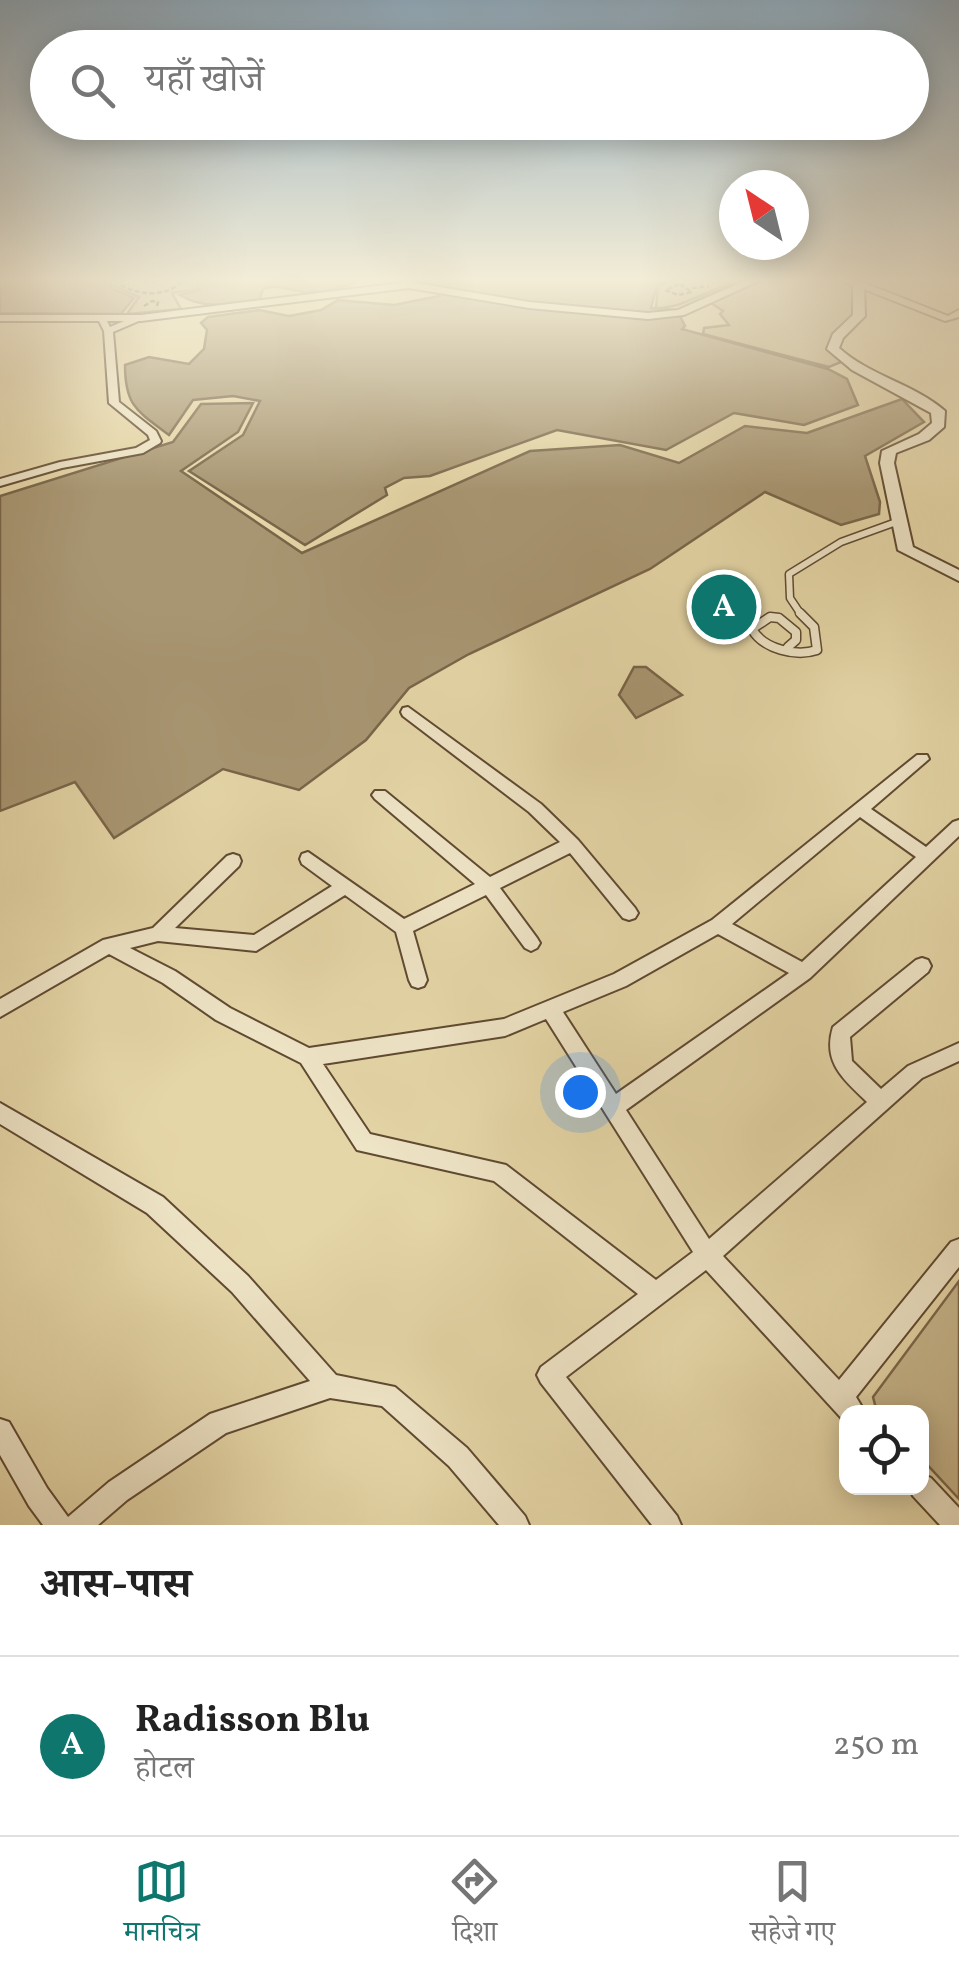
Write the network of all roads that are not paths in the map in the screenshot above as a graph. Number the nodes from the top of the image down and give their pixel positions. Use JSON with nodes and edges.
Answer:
{"nodes":[{"id":1,"x":108,"y":349,"type":"edge"},
{"id":2,"x":833,"y":349,"type":"edge"},
{"id":3,"x":0,"y":483,"type":"edge"},
{"id":4,"x":898,"y":521,"type":"junction"},
{"id":5,"x":959,"y":576,"type":"edge"},
{"id":6,"x":788,"y":647,"type":"junction"},
{"id":7,"x":408,"y":712,"type":"dead end"},
{"id":8,"x":922,"y":759,"type":"dead end"},
{"id":9,"x":380,"y":796,"type":"dead end"},
{"id":10,"x":860,"y":808,"type":"junction"},
{"id":11,"x":959,"y":826,"type":"edge"},
{"id":12,"x":572,"y":844,"type":"junction"},
{"id":13,"x":927,"y":856,"type":"junction"},
{"id":14,"x":308,"y":858,"type":"dead end"},
{"id":15,"x":233,"y":861,"type":"dead end"},
{"id":16,"x":489,"y":886,"type":"junction"},
{"id":17,"x":344,"y":887,"type":"junction"},
{"id":18,"x":630,"y":913,"type":"dead end"},
{"id":19,"x":718,"y":925,"type":"junction"},
{"id":20,"x":403,"y":928,"type":"junction"},
{"id":21,"x":158,"y":934,"type":"junction"},
{"id":22,"x":532,"y":943,"type":"dead end"},
{"id":23,"x":109,"y":945,"type":"junction"},
{"id":24,"x":922,"y":966,"type":"dead end"},
{"id":25,"x":804,"y":972,"type":"junction"},
{"id":26,"x":418,"y":980,"type":"dead end"},
{"id":27,"x":0,"y":1008,"type":"edge"},
{"id":28,"x":550,"y":1008,"type":"junction"},
{"id":29,"x":959,"y":1052,"type":"edge"},
{"id":30,"x":308,"y":1057,"type":"junction"},
{"id":31,"x":881,"y":1102,"type":"junction"},
{"id":32,"x":613,"y":1107,"type":"junction"},
{"id":33,"x":0,"y":1113,"type":"edge"},
{"id":34,"x":707,"y":1255,"type":"junction"},
{"id":35,"x":956,"y":1260,"type":"edge"},
{"id":36,"x":656,"y":1294,"type":"junction"},
{"id":37,"x":330,"y":1386,"type":"junction"},
{"id":38,"x":846,"y":1405,"type":"edge"},
{"id":39,"x":0,"y":1431,"type":"edge"},
{"id":40,"x":929,"y":1495,"type":"edge"},
{"id":41,"x":60,"y":1525,"type":"edge"},
{"id":42,"x":78,"y":1525,"type":"edge"},
{"id":43,"x":516,"y":1525,"type":"edge"},
{"id":44,"x":668,"y":1525,"type":"edge"},
{"id":45,"x":957,"y":1525,"type":"edge"}],
"edges":[{"from":1,"to":3,"type":"street"},
{"from":2,"to":4,"type":"street"},
{"from":4,"to":5,"type":"street"},
{"from":4,"to":6,"type":"lane"},
{"from":6,"to":6,"type":"lane"},
{"from":7,"to":12,"type":"street"},
{"from":8,"to":10,"type":"street"},
{"from":9,"to":16,"type":"street"},
{"from":10,"to":13,"type":"street"},
{"from":10,"to":19,"type":"street"},
{"from":11,"to":13,"type":"street"},
{"from":12,"to":16,"type":"street"},
{"from":12,"to":18,"type":"street"},
{"from":13,"to":25,"type":"street"},
{"from":14,"to":17,"type":"street"},
{"from":15,"to":21,"type":"street"},
{"from":16,"to":20,"type":"street"},
{"from":16,"to":22,"type":"street"},
{"from":17,"to":20,"type":"street"},
{"from":17,"to":21,"type":"street"},
{"from":19,"to":25,"type":"street"},
{"from":19,"to":28,"type":"street"},
{"from":20,"to":26,"type":"street"},
{"from":21,"to":23,"type":"street"},
{"from":23,"to":27,"type":"street"},
{"from":23,"to":30,"type":"street"},
{"from":24,"to":31,"type":"street"},
{"from":25,"to":32,"type":"street"},
{"from":28,"to":30,"type":"street"},
{"from":28,"to":32,"type":"street"},
{"from":29,"to":31,"type":"street"},
{"from":30,"to":36,"type":"street"},
{"from":31,"to":34,"type":"street"},
{"from":32,"to":34,"type":"street"},
{"from":33,"to":37,"type":"street"},
{"from":34,"to":36,"type":"street"},
{"from":34,"to":38,"type":"street"},
{"from":35,"to":38,"type":"street"},
{"from":36,"to":44,"type":"street"},
{"from":37,"to":42,"type":"street"},
{"from":37,"to":43,"type":"street"},
{"from":39,"to":41,"type":"street"},
{"from":40,"to":45,"type":"street"}]}
